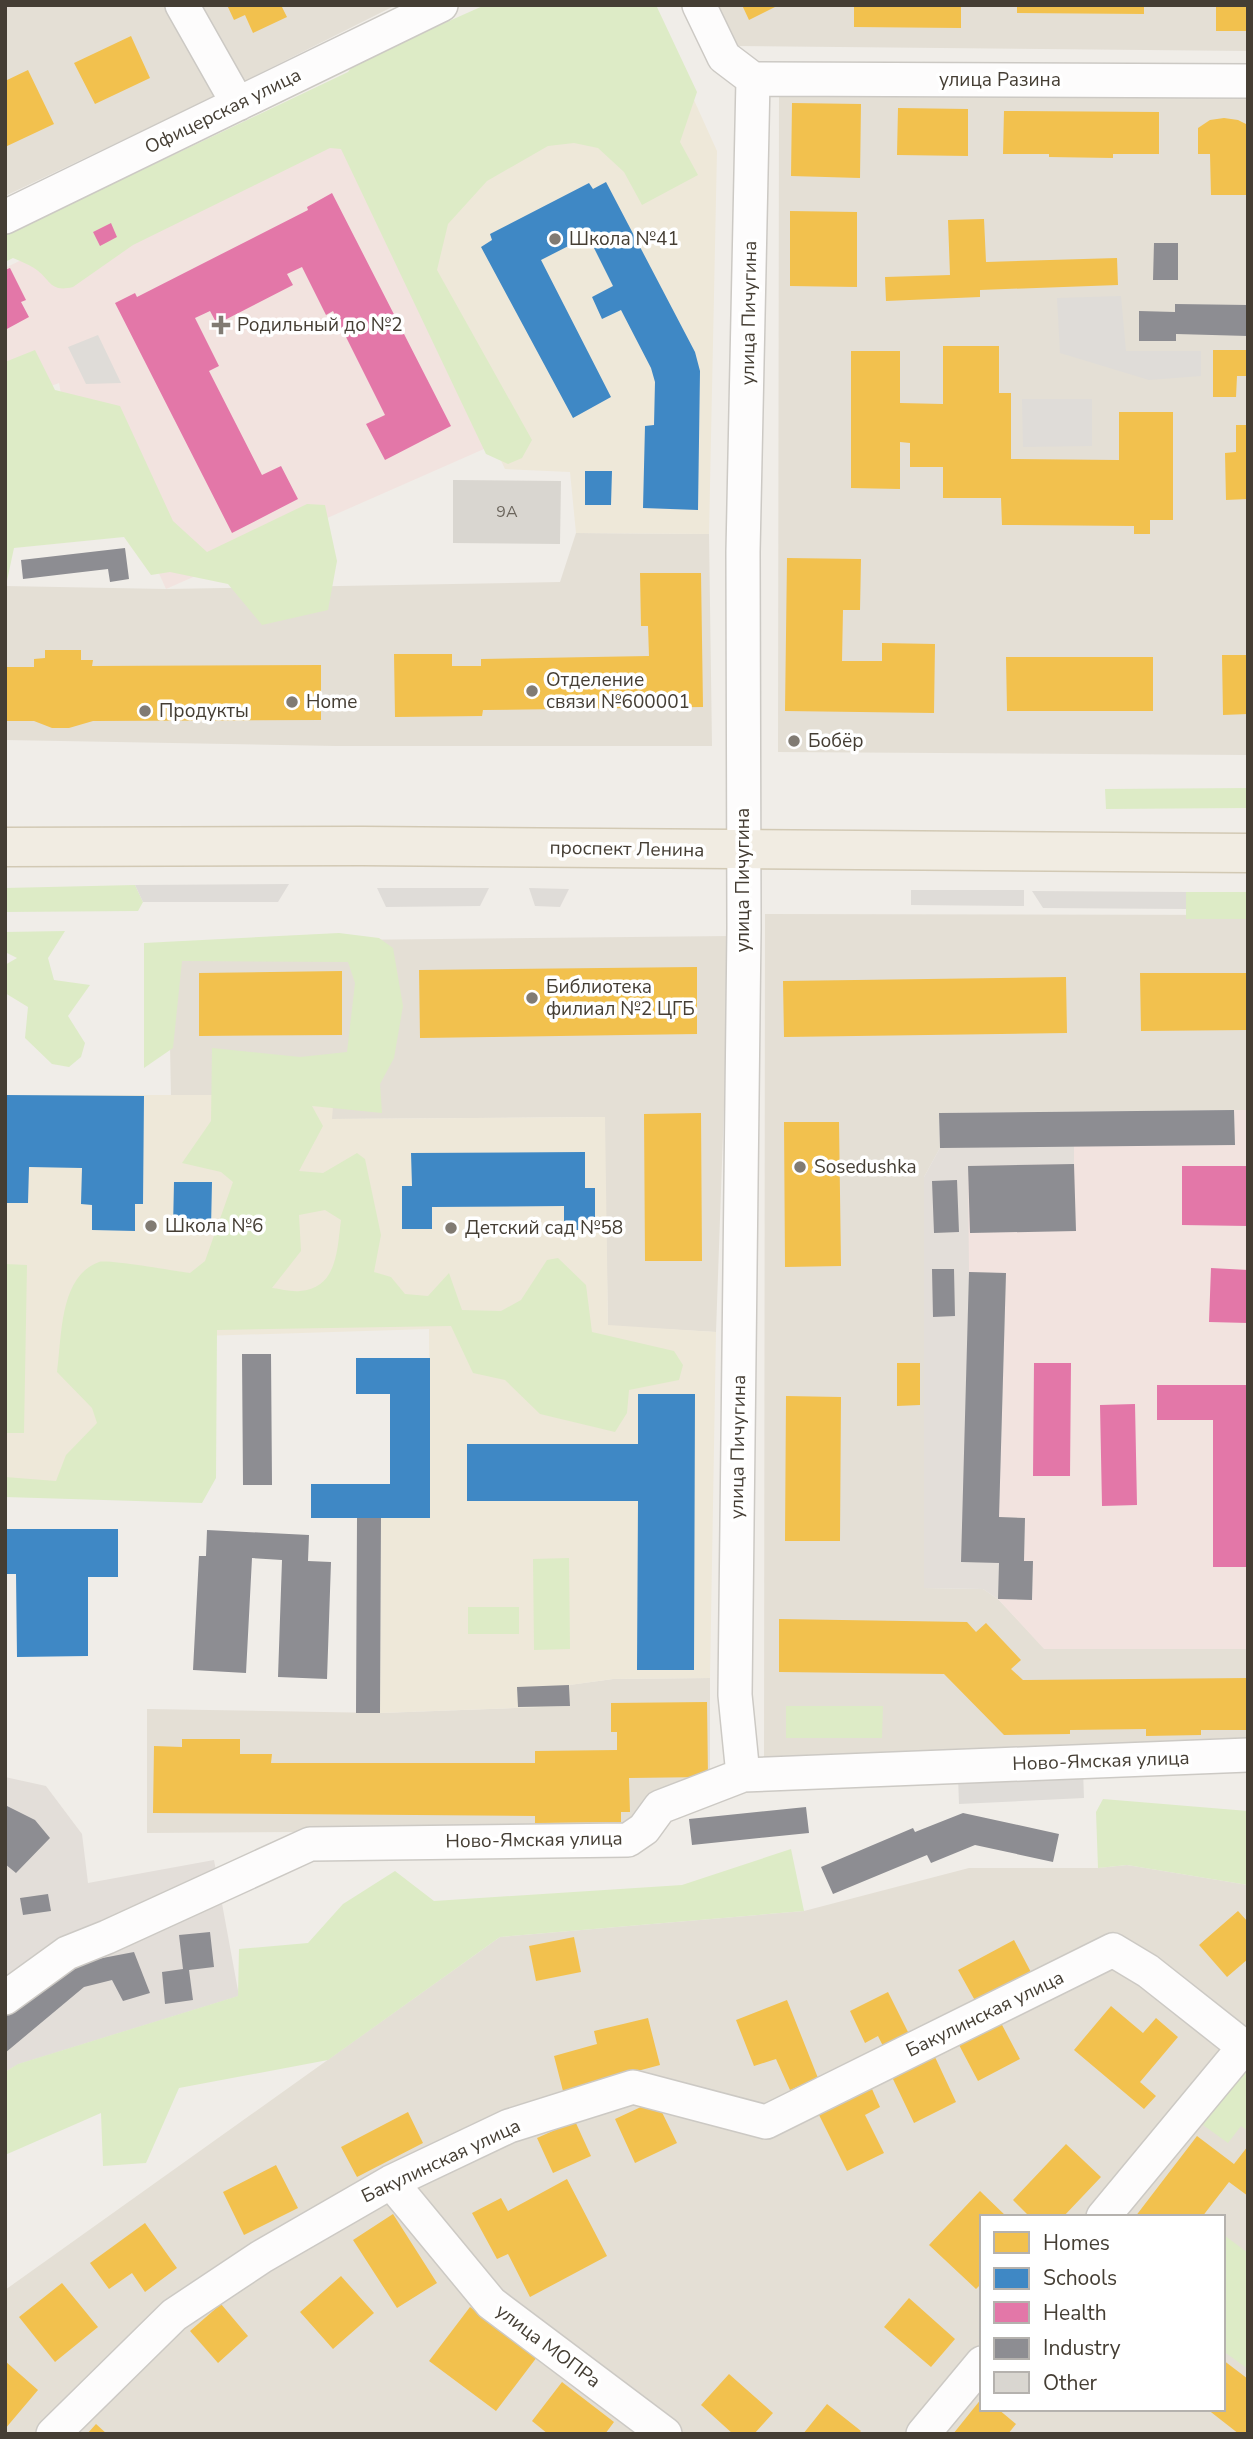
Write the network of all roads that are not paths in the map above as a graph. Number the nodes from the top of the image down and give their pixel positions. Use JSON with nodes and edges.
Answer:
{"nodes":[{"id":1,"x":182,"y":5,"type":"edge"},
{"id":2,"x":441,"y":5,"type":"edge"},
{"id":3,"x":699,"y":5,"type":"edge"},
{"id":4,"x":753,"y":79,"type":"junction"},
{"id":5,"x":1248,"y":81,"type":"edge"},
{"id":6,"x":238,"y":104,"type":"junction"},
{"id":7,"x":5,"y":217,"type":"edge"},
{"id":8,"x":5,"y":846,"type":"edge"},
{"id":9,"x":744,"y":850,"type":"junction"},
{"id":10,"x":1248,"y":853,"type":"edge"},
{"id":11,"x":1248,"y":1755,"type":"edge"},
{"id":12,"x":743,"y":1775,"type":"junction"},
{"id":13,"x":5,"y":1998,"type":"edge"},
{"id":14,"x":1246,"y":2049,"type":"edge"},
{"id":15,"x":391,"y":2182,"type":"junction"},
{"id":16,"x":1105,"y":2215,"type":"edge"},
{"id":17,"x":980,"y":2365,"type":"edge"},
{"id":18,"x":53,"y":2434,"type":"edge"},
{"id":19,"x":665,"y":2434,"type":"edge"},
{"id":20,"x":923,"y":2434,"type":"edge"}],
"edges":[{"from":1,"to":6,"type":"street"},
{"from":2,"to":6,"type":"street","name":"Офицерская улица"},
{"from":3,"to":4,"type":"street"},
{"from":4,"to":5,"type":"street","name":"улица Разина"},
{"from":4,"to":9,"type":"street","name":"улица Пичугина"},
{"from":6,"to":7,"type":"street","name":"Офицерская улица"},
{"from":8,"to":9,"type":"main road","name":"проспект Ленина"},
{"from":9,"to":10,"type":"main road","name":"проспект Ленина"},
{"from":9,"to":12,"type":"street","name":"улица Пичугина"},
{"from":11,"to":12,"type":"street","name":"Ново-Ямская улица"},
{"from":12,"to":13,"type":"street","name":"Ново-Ямская улица"},
{"from":14,"to":15,"type":"street","name":"Бакулинская улица"},
{"from":14,"to":16,"type":"street"},
{"from":15,"to":18,"type":"street","name":"Бакулинская улица"},
{"from":15,"to":19,"type":"street","name":"улица МОПРа"},
{"from":17,"to":20,"type":"street"}]}
